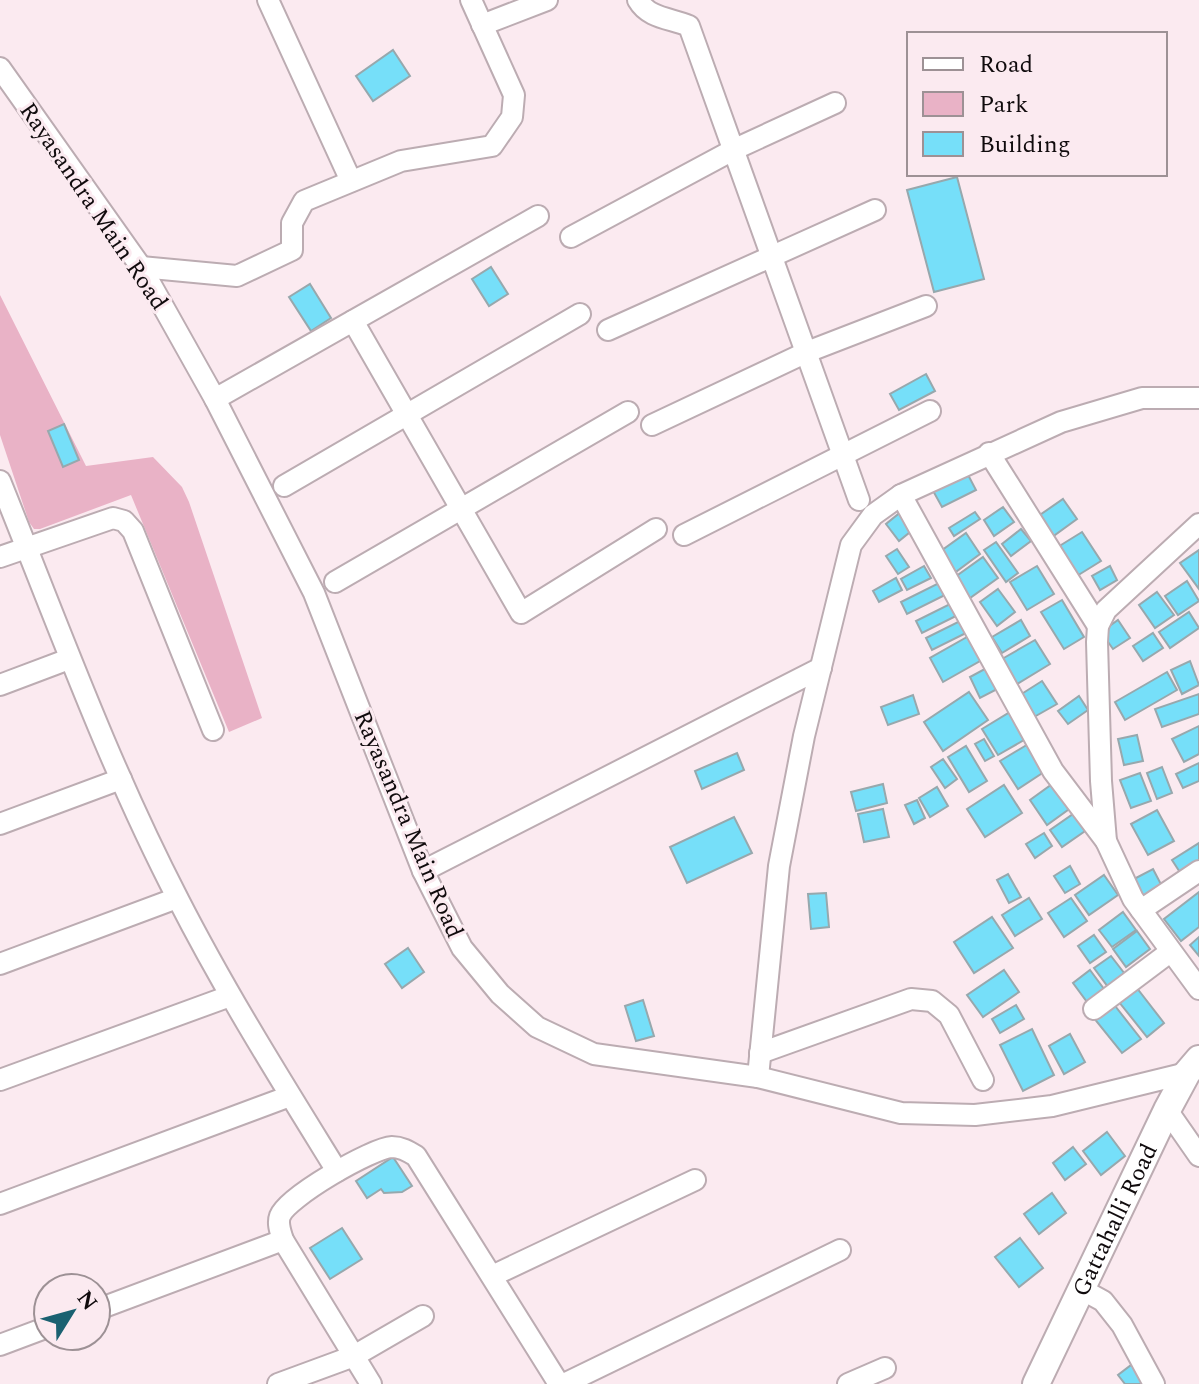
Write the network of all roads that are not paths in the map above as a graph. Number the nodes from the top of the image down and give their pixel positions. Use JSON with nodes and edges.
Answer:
{"nodes":[{"id":1,"x":268,"y":0,"type":"edge"},
{"id":2,"x":471,"y":0,"type":"edge"},
{"id":3,"x":547,"y":0,"type":"edge"},
{"id":4,"x":638,"y":0,"type":"edge"},
{"id":5,"x":482,"y":25,"type":"junction"},
{"id":6,"x":0,"y":68,"type":"edge"},
{"id":7,"x":835,"y":103,"type":"dead end"},
{"id":8,"x":735,"y":149,"type":"junction"},
{"id":9,"x":351,"y":181,"type":"junction"},
{"id":10,"x":875,"y":210,"type":"dead end"},
{"id":11,"x":538,"y":216,"type":"dead end"},
{"id":12,"x":571,"y":237,"type":"dead end"},
{"id":13,"x":772,"y":255,"type":"junction"},
{"id":14,"x":141,"y":267,"type":"junction"},
{"id":15,"x":926,"y":306,"type":"dead end"},
{"id":16,"x":580,"y":314,"type":"dead end"},
{"id":17,"x":353,"y":321,"type":"junction"},
{"id":18,"x":608,"y":330,"type":"dead end"},
{"id":19,"x":807,"y":352,"type":"junction"},
{"id":20,"x":1199,"y":398,"type":"edge"},
{"id":21,"x":215,"y":399,"type":"junction"},
{"id":22,"x":930,"y":411,"type":"dead end"},
{"id":23,"x":628,"y":412,"type":"dead end"},
{"id":24,"x":407,"y":415,"type":"junction"},
{"id":25,"x":652,"y":425,"type":"dead end"},
{"id":26,"x":989,"y":453,"type":"junction"},
{"id":27,"x":843,"y":456,"type":"junction"},
{"id":28,"x":0,"y":481,"type":"edge"},
{"id":29,"x":284,"y":486,"type":"dead end"},
{"id":30,"x":901,"y":495,"type":"junction"},
{"id":31,"x":859,"y":500,"type":"dead end"},
{"id":32,"x":461,"y":509,"type":"junction"},
{"id":33,"x":1199,"y":524,"type":"edge"},
{"id":34,"x":656,"y":529,"type":"dead end"},
{"id":35,"x":684,"y":535,"type":"dead end"},
{"id":36,"x":27,"y":547,"type":"junction"},
{"id":37,"x":0,"y":557,"type":"edge"},
{"id":38,"x":335,"y":582,"type":"dead end"},
{"id":39,"x":1098,"y":626,"type":"junction"},
{"id":40,"x":69,"y":659,"type":"junction"},
{"id":41,"x":821,"y":668,"type":"junction"},
{"id":42,"x":0,"y":685,"type":"edge"},
{"id":43,"x":213,"y":730,"type":"dead end"},
{"id":44,"x":121,"y":779,"type":"junction"},
{"id":45,"x":0,"y":824,"type":"edge"},
{"id":46,"x":1106,"y":841,"type":"junction"},
{"id":47,"x":423,"y":871,"type":"junction"},
{"id":48,"x":1199,"y":871,"type":"edge"},
{"id":49,"x":177,"y":898,"type":"junction"},
{"id":50,"x":1141,"y":910,"type":"junction"},
{"id":51,"x":1170,"y":952,"type":"junction"},
{"id":52,"x":0,"y":964,"type":"edge"},
{"id":53,"x":1199,"y":989,"type":"edge"},
{"id":54,"x":230,"y":996,"type":"junction"},
{"id":55,"x":1094,"y":1009,"type":"dead end"},
{"id":56,"x":760,"y":1053,"type":"junction"},
{"id":57,"x":1193,"y":1066,"type":"edge"},
{"id":58,"x":758,"y":1077,"type":"junction"},
{"id":59,"x":0,"y":1080,"type":"edge"},
{"id":60,"x":983,"y":1080,"type":"dead end"},
{"id":61,"x":290,"y":1096,"type":"junction"},
{"id":62,"x":1167,"y":1110,"type":"junction"},
{"id":63,"x":1199,"y":1156,"type":"edge"},
{"id":64,"x":337,"y":1171,"type":"junction"},
{"id":65,"x":695,"y":1180,"type":"dead end"},
{"id":66,"x":0,"y":1204,"type":"edge"},
{"id":67,"x":283,"y":1240,"type":"junction"},
{"id":68,"x":840,"y":1250,"type":"dead end"},
{"id":69,"x":492,"y":1276,"type":"junction"},
{"id":70,"x":1081,"y":1289,"type":"junction"},
{"id":71,"x":112,"y":1304,"type":"edge"},
{"id":72,"x":423,"y":1316,"type":"dead end"},
{"id":73,"x":32,"y":1333,"type":"edge"},
{"id":74,"x":0,"y":1345,"type":"edge"},
{"id":75,"x":354,"y":1356,"type":"junction"},
{"id":76,"x":885,"y":1368,"type":"dead end"},
{"id":77,"x":278,"y":1384,"type":"edge"},
{"id":78,"x":371,"y":1384,"type":"edge"},
{"id":79,"x":562,"y":1384,"type":"edge"},
{"id":80,"x":848,"y":1384,"type":"edge"},
{"id":81,"x":1036,"y":1384,"type":"edge"},
{"id":82,"x":1154,"y":1384,"type":"edge"}],
"edges":[{"from":1,"to":9,"type":"street"},
{"from":2,"to":5,"type":"street"},
{"from":3,"to":5,"type":"street"},
{"from":4,"to":8,"type":"street"},
{"from":5,"to":9,"type":"street"},
{"from":6,"to":14,"type":"street","name":"Rayasandra Main Road"},
{"from":7,"to":8,"type":"street"},
{"from":8,"to":12,"type":"street"},
{"from":8,"to":13,"type":"street"},
{"from":9,"to":14,"type":"street"},
{"from":10,"to":13,"type":"street"},
{"from":11,"to":17,"type":"street"},
{"from":13,"to":18,"type":"street"},
{"from":13,"to":19,"type":"street"},
{"from":14,"to":21,"type":"street","name":"Rayasandra Main Road"},
{"from":15,"to":19,"type":"street"},
{"from":16,"to":24,"type":"street"},
{"from":17,"to":21,"type":"street"},
{"from":17,"to":24,"type":"street"},
{"from":19,"to":25,"type":"street"},
{"from":19,"to":27,"type":"street"},
{"from":20,"to":26,"type":"street"},
{"from":21,"to":47,"type":"street","name":"Rayasandra Main Road"},
{"from":22,"to":27,"type":"street"},
{"from":23,"to":32,"type":"street"},
{"from":24,"to":29,"type":"street"},
{"from":24,"to":32,"type":"street"},
{"from":26,"to":30,"type":"street"},
{"from":26,"to":39,"type":"street"},
{"from":27,"to":31,"type":"street"},
{"from":27,"to":35,"type":"street"},
{"from":28,"to":36,"type":"street"},
{"from":30,"to":41,"type":"street"},
{"from":30,"to":46,"type":"street"},
{"from":32,"to":34,"type":"street"},
{"from":32,"to":38,"type":"street"},
{"from":33,"to":39,"type":"street"},
{"from":36,"to":37,"type":"street"},
{"from":36,"to":40,"type":"street"},
{"from":36,"to":43,"type":"street"},
{"from":39,"to":46,"type":"street"},
{"from":40,"to":42,"type":"street"},
{"from":40,"to":44,"type":"street"},
{"from":41,"to":47,"type":"street"},
{"from":41,"to":56,"type":"street"},
{"from":44,"to":45,"type":"street"},
{"from":44,"to":49,"type":"street"},
{"from":46,"to":50,"type":"street"},
{"from":47,"to":58,"type":"street","name":"Rayasandra Main Road"},
{"from":48,"to":50,"type":"street"},
{"from":49,"to":52,"type":"street"},
{"from":49,"to":54,"type":"street"},
{"from":50,"to":51,"type":"street"},
{"from":51,"to":53,"type":"street"},
{"from":51,"to":55,"type":"street"},
{"from":54,"to":59,"type":"street"},
{"from":54,"to":61,"type":"street"},
{"from":56,"to":58,"type":"street"},
{"from":56,"to":60,"type":"street"},
{"from":57,"to":58,"type":"street","name":"Rayasandra Main Road"},
{"from":57,"to":62,"type":"main road","name":"Gattahalli Road"},
{"from":61,"to":64,"type":"street"},
{"from":61,"to":66,"type":"street"},
{"from":62,"to":63,"type":"street"},
{"from":62,"to":70,"type":"main road","name":"Gattahalli Road"},
{"from":64,"to":67,"type":"street"},
{"from":64,"to":69,"type":"street"},
{"from":65,"to":69,"type":"street"},
{"from":67,"to":71,"type":"street"},
{"from":67,"to":75,"type":"street"},
{"from":68,"to":79,"type":"street"},
{"from":69,"to":79,"type":"street"},
{"from":70,"to":81,"type":"main road","name":"Gattahalli Road"},
{"from":70,"to":82,"type":"street"},
{"from":72,"to":75,"type":"street"},
{"from":73,"to":74,"type":"street"},
{"from":75,"to":77,"type":"street"},
{"from":75,"to":78,"type":"street"},
{"from":76,"to":80,"type":"street"}]}
